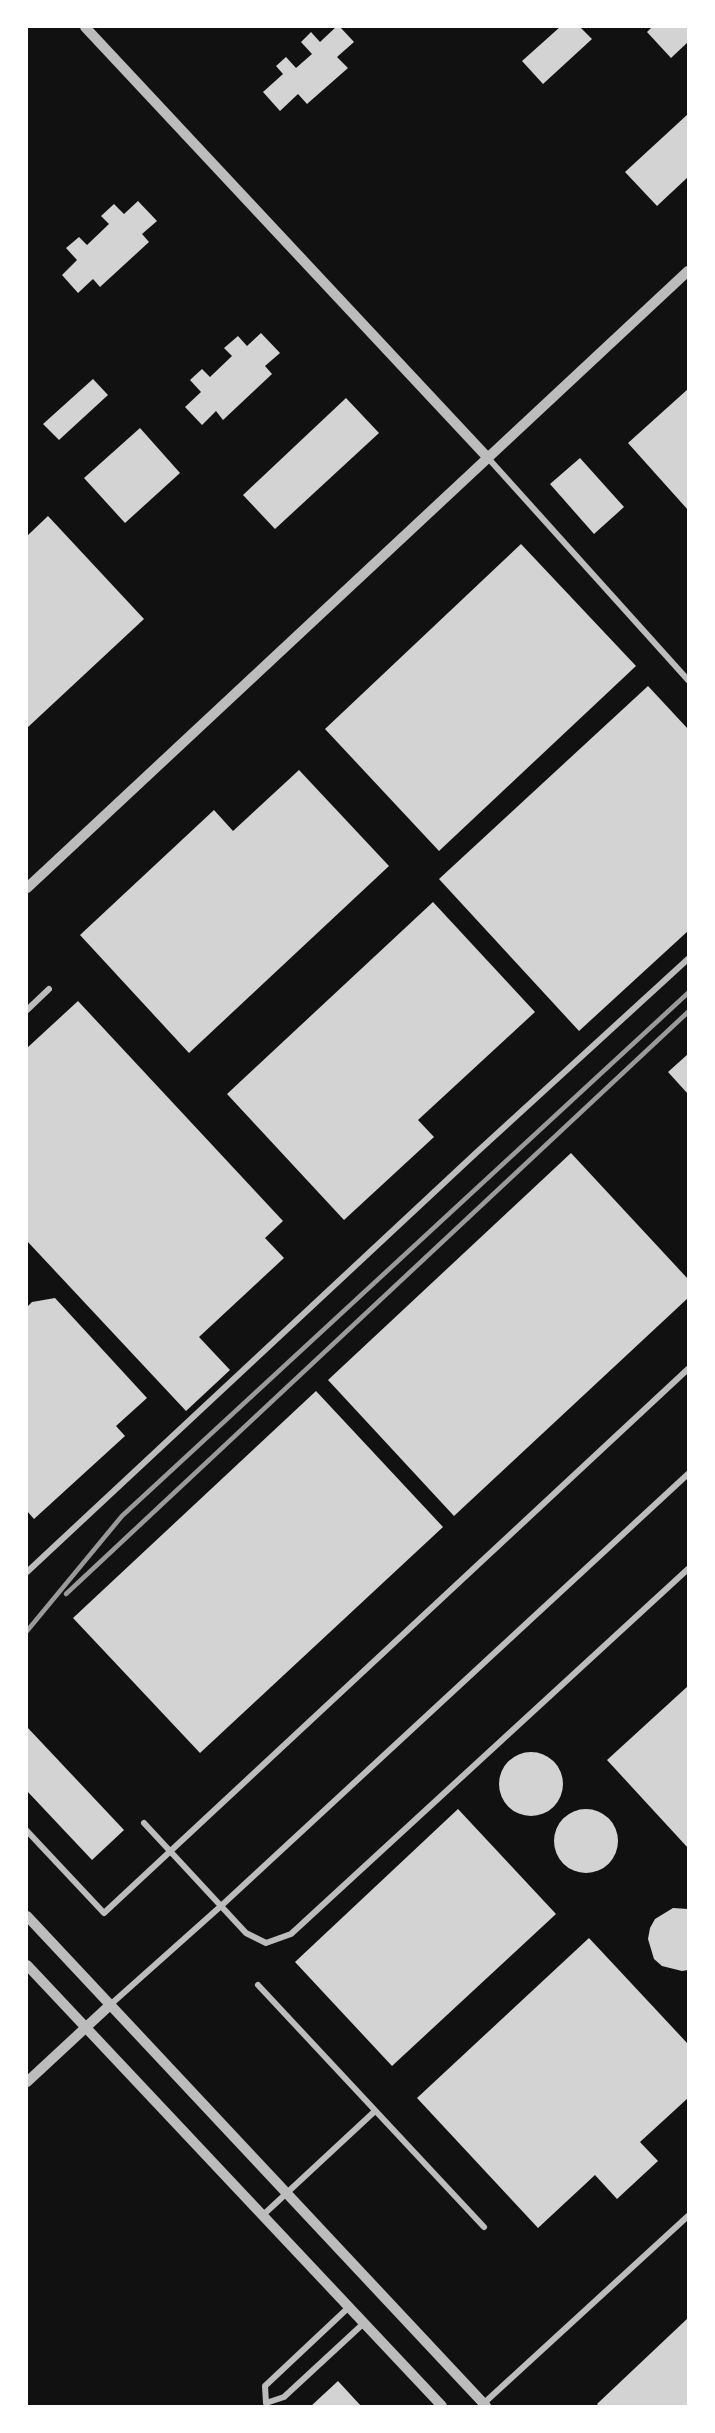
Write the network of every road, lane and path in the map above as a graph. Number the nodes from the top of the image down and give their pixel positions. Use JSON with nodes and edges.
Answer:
{"nodes":[{"id":1,"x":85,"y":27,"type":"edge"},
{"id":2,"x":688,"y":271,"type":"edge"},
{"id":3,"x":488,"y":458,"type":"junction"},
{"id":4,"x":688,"y":680,"type":"edge"},
{"id":5,"x":27,"y":888,"type":"edge"},
{"id":6,"x":688,"y":959,"type":"edge"},
{"id":7,"x":49,"y":989,"type":"dead end"},
{"id":8,"x":27,"y":1010,"type":"edge"},
{"id":9,"x":688,"y":1368,"type":"edge"},
{"id":10,"x":688,"y":1474,"type":"edge"},
{"id":11,"x":688,"y":1569,"type":"edge"},
{"id":12,"x":27,"y":1572,"type":"edge"},
{"id":13,"x":144,"y":1823,"type":"dead end"},
{"id":14,"x":27,"y":1831,"type":"edge"},
{"id":15,"x":170,"y":1851,"type":"junction"},
{"id":16,"x":221,"y":1906,"type":"junction"},
{"id":17,"x":27,"y":1916,"type":"edge"},
{"id":18,"x":27,"y":1965,"type":"edge"},
{"id":19,"x":258,"y":1985,"type":"dead end"},
{"id":20,"x":110,"y":2005,"type":"junction"},
{"id":21,"x":85,"y":2028,"type":"junction"},
{"id":22,"x":27,"y":2082,"type":"edge"},
{"id":23,"x":375,"y":2111,"type":"junction"},
{"id":24,"x":287,"y":2193,"type":"junction"},
{"id":25,"x":262,"y":2216,"type":"junction"},
{"id":26,"x":688,"y":2216,"type":"edge"},
{"id":27,"x":484,"y":2228,"type":"dead end"},
{"id":28,"x":349,"y":2307,"type":"junction"},
{"id":29,"x":364,"y":2323,"type":"junction"},
{"id":30,"x":266,"y":2405,"type":"edge"},
{"id":31,"x":484,"y":2405,"type":"edge"},
{"id":32,"x":442,"y":2406,"type":"edge"}],
"edges":[{"from":1,"to":3,"type":"street"},
{"from":2,"to":3,"type":"street"},
{"from":3,"to":4,"type":"street"},
{"from":3,"to":5,"type":"street"},
{"from":6,"to":12,"type":"street"},
{"from":7,"to":8,"type":"street"},
{"from":9,"to":15,"type":"street"},
{"from":10,"to":16,"type":"street"},
{"from":11,"to":16,"type":"street"},
{"from":13,"to":15,"type":"street"},
{"from":14,"to":15,"type":"street"},
{"from":15,"to":16,"type":"street"},
{"from":16,"to":20,"type":"street"},
{"from":17,"to":20,"type":"street"},
{"from":18,"to":21,"type":"street"},
{"from":19,"to":23,"type":"street"},
{"from":20,"to":21,"type":"street"},
{"from":20,"to":24,"type":"street"},
{"from":21,"to":22,"type":"street"},
{"from":21,"to":25,"type":"street"},
{"from":23,"to":24,"type":"street"},
{"from":23,"to":27,"type":"street"},
{"from":24,"to":25,"type":"street"},
{"from":24,"to":31,"type":"street"},
{"from":25,"to":28,"type":"street"},
{"from":26,"to":31,"type":"street"},
{"from":28,"to":29,"type":"street"},
{"from":28,"to":30,"type":"street"},
{"from":29,"to":30,"type":"street"},
{"from":29,"to":32,"type":"street"}]}
